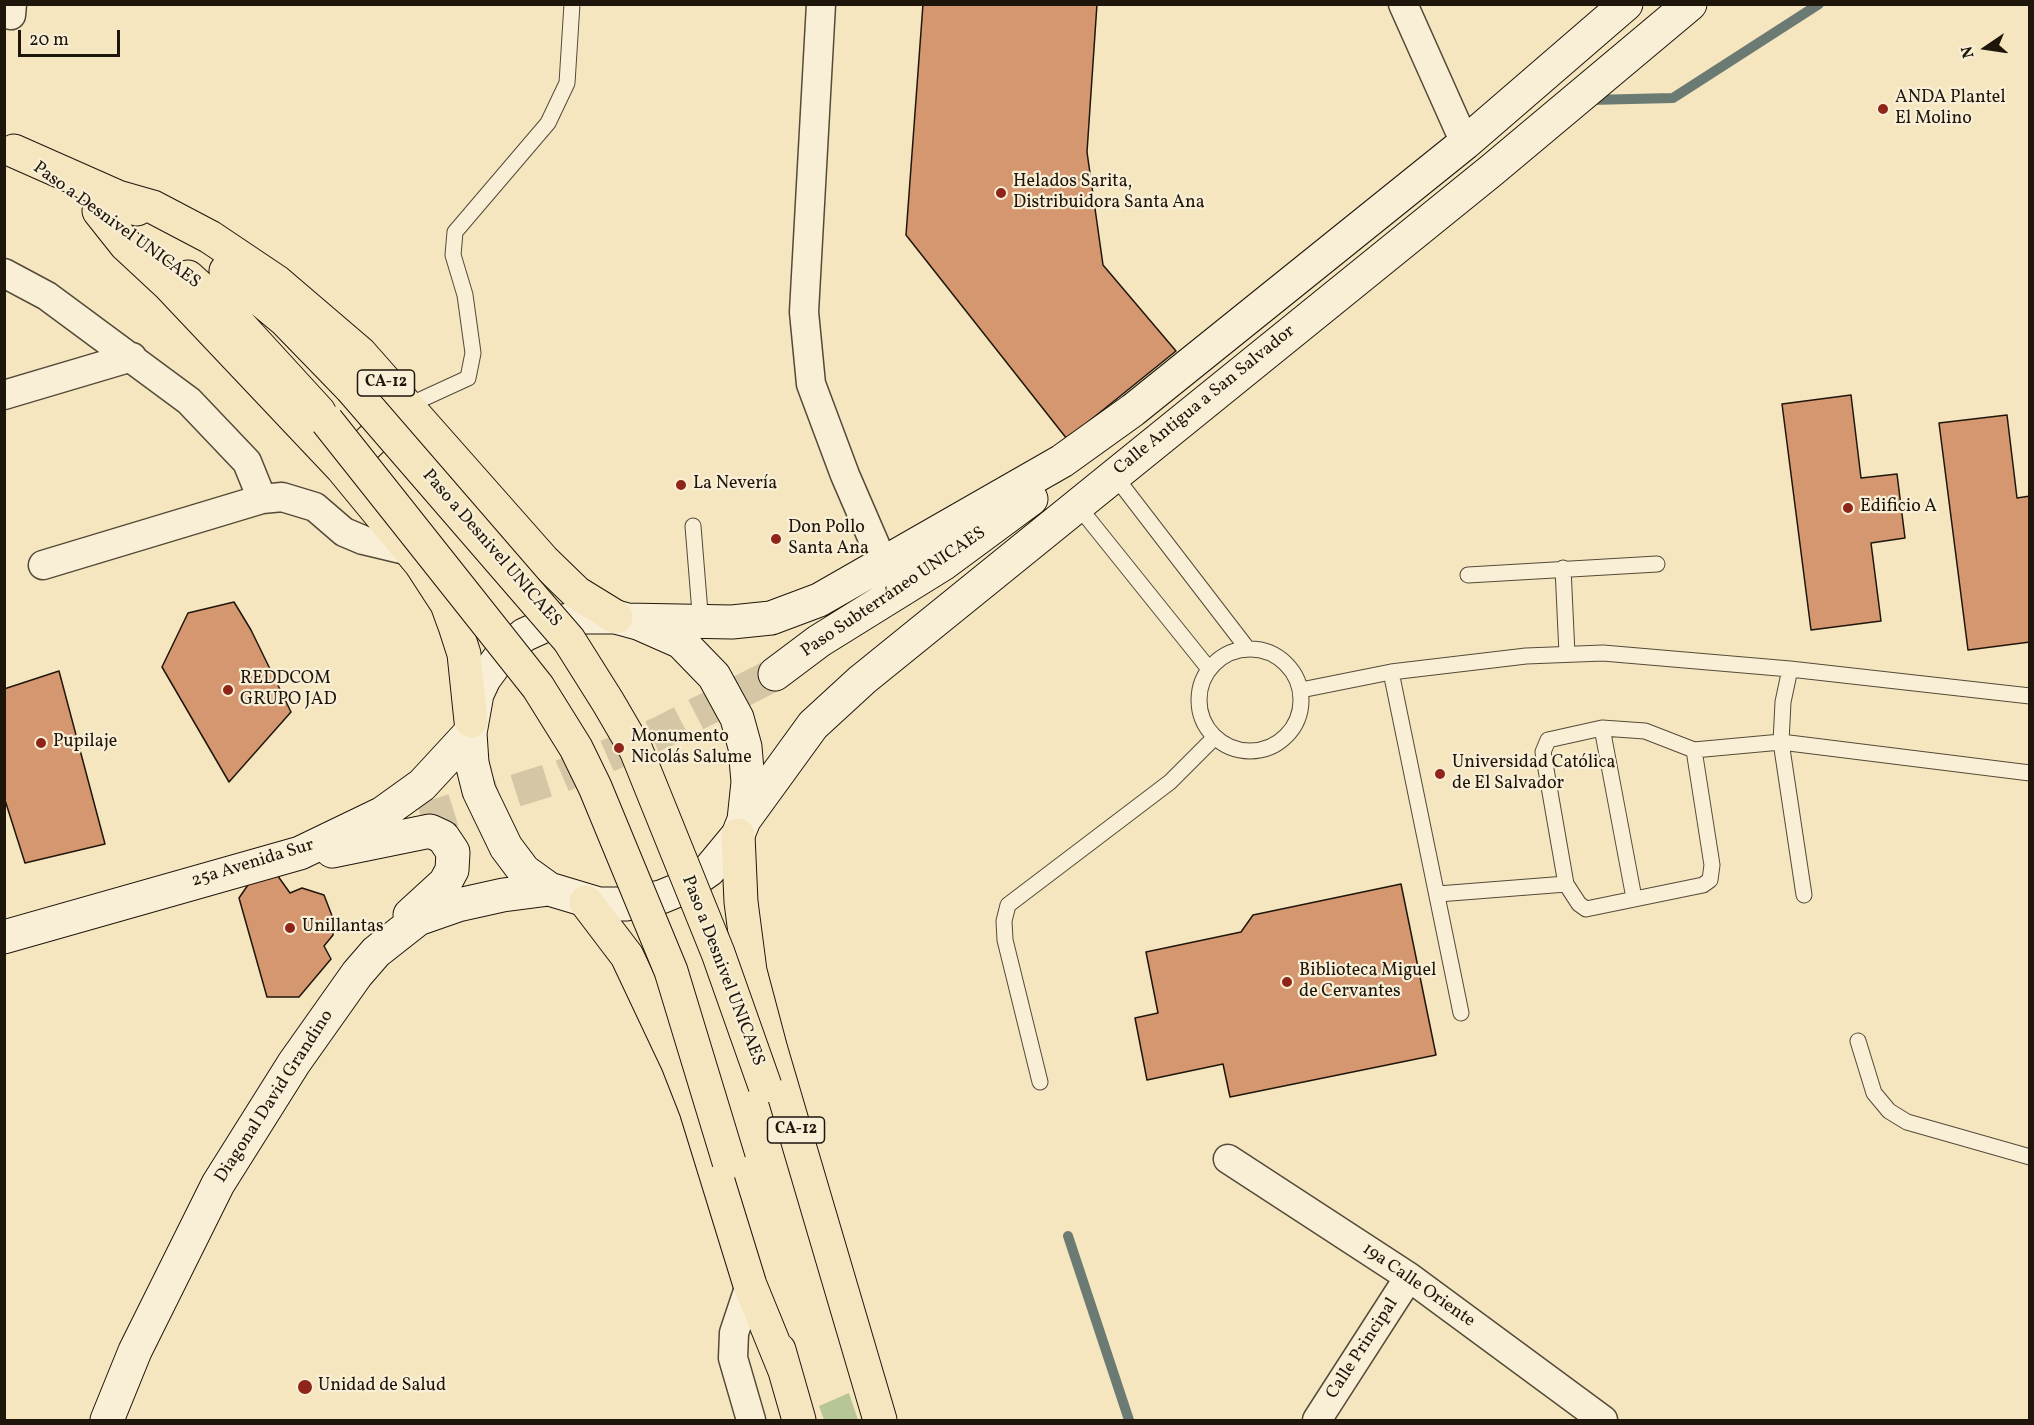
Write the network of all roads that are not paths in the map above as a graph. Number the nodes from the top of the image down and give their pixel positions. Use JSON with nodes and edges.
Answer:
{"nodes":[{"id":1,"x":572,"y":4,"type":"edge"},
{"id":2,"x":821,"y":4,"type":"edge"},
{"id":3,"x":1404,"y":4,"type":"edge"},
{"id":4,"x":1690,"y":4,"type":"edge"},
{"id":5,"x":1624,"y":5,"type":"edge"},
{"id":6,"x":1660,"y":17,"type":"edge"},
{"id":7,"x":1465,"y":143,"type":"junction"},
{"id":8,"x":109,"y":204,"type":"junction"},
{"id":9,"x":4,"y":273,"type":"edge"},
{"id":10,"x":132,"y":357,"type":"junction"},
{"id":11,"x":4,"y":395,"type":"edge"},
{"id":12,"x":407,"y":406,"type":"junction"},
{"id":13,"x":1062,"y":461,"type":"junction"},
{"id":14,"x":342,"y":468,"type":"junction"},
{"id":15,"x":1114,"y":475,"type":"junction"},
{"id":16,"x":262,"y":499,"type":"junction"},
{"id":17,"x":1078,"y":506,"type":"junction"},
{"id":18,"x":693,"y":526,"type":"dead end"},
{"id":19,"x":409,"y":551,"type":"junction"},
{"id":20,"x":884,"y":563,"type":"junction"},
{"id":21,"x":1657,"y":564,"type":"dead end"},
{"id":22,"x":43,"y":565,"type":"dead end"},
{"id":23,"x":1563,"y":568,"type":"junction"},
{"id":24,"x":1468,"y":575,"type":"dead end"},
{"id":25,"x":621,"y":619,"type":"junction"},
{"id":26,"x":701,"y":621,"type":"junction"},
{"id":27,"x":1246,"y":648,"type":"junction"},
{"id":28,"x":1567,"y":654,"type":"junction"},
{"id":29,"x":699,"y":657,"type":"junction"},
{"id":30,"x":1209,"y":669,"type":"junction"},
{"id":31,"x":1790,"y":669,"type":"junction"},
{"id":32,"x":1391,"y":672,"type":"junction"},
{"id":33,"x":775,"y":674,"type":"tunnel mouth"},
{"id":34,"x":1301,"y":690,"type":"junction"},
{"id":35,"x":2030,"y":696,"type":"edge"},
{"id":36,"x":470,"y":727,"type":"junction"},
{"id":37,"x":1602,"y":728,"type":"junction"},
{"id":38,"x":1215,"y":737,"type":"junction"},
{"id":39,"x":1781,"y":742,"type":"junction"},
{"id":40,"x":1694,"y":750,"type":"junction"},
{"id":41,"x":2030,"y":773,"type":"edge"},
{"id":42,"x":422,"y":820,"type":"tunnel mouth"},
{"id":43,"x":741,"y":827,"type":"junction"},
{"id":44,"x":300,"y":853,"type":"junction"},
{"id":45,"x":264,"y":863,"type":"junction"},
{"id":46,"x":1566,"y":884,"type":"junction"},
{"id":47,"x":549,"y":889,"type":"junction"},
{"id":48,"x":1438,"y":894,"type":"junction"},
{"id":49,"x":1804,"y":895,"type":"dead end"},
{"id":50,"x":1634,"y":898,"type":"junction"},
{"id":51,"x":586,"y":902,"type":"junction"},
{"id":52,"x":4,"y":937,"type":"edge"},
{"id":53,"x":357,"y":974,"type":"junction"},
{"id":54,"x":1461,"y":1013,"type":"dead end"},
{"id":55,"x":1858,"y":1041,"type":"dead end"},
{"id":56,"x":1040,"y":1082,"type":"dead end"},
{"id":57,"x":2030,"y":1157,"type":"edge"},
{"id":58,"x":1228,"y":1159,"type":"dead end"},
{"id":59,"x":1409,"y":1277,"type":"junction"},
{"id":60,"x":750,"y":1286,"type":"junction"},
{"id":61,"x":784,"y":1371,"type":"junction"},
{"id":62,"x":107,"y":1420,"type":"edge"},
{"id":63,"x":751,"y":1420,"type":"edge"},
{"id":64,"x":800,"y":1420,"type":"edge"},
{"id":65,"x":880,"y":1420,"type":"edge"},
{"id":66,"x":1317,"y":1420,"type":"edge"},
{"id":67,"x":1603,"y":1420,"type":"edge"}],
"edges":[{"from":1,"to":12,"type":"lane"},
{"from":2,"to":20,"type":"street"},
{"from":3,"to":7,"type":"street"},
{"from":4,"to":6,"type":"main road","name":"Calle Antigua a San Salvador"},
{"from":5,"to":7,"type":"main road","name":"Calle Antigua a San Salvador"},
{"from":6,"to":15,"type":"main road","name":"Calle Antigua a San Salvador"},
{"from":7,"to":13,"type":"main road","name":"Calle Antigua a San Salvador"},
{"from":8,"to":12,"type":"highway","number":"CA-12"},
{"from":8,"to":14,"type":"highway"},
{"from":8,"to":61,"type":"highway","name":"Paso a Desnivel UNICAES","bridge":true},
{"from":8,"to":65,"type":"highway","name":"Paso a Desnivel UNICAES","bridge":true},
{"from":9,"to":10,"type":"street"},
{"from":10,"to":11,"type":"street"},
{"from":10,"to":16,"type":"street"},
{"from":12,"to":14,"type":"highway"},
{"from":12,"to":25,"type":"highway","number":"CA-12"},
{"from":13,"to":20,"type":"main road","name":"Calle Antigua a San Salvador"},
{"from":13,"to":33,"type":"main road","name":"Paso Subterráneo UNICAES"},
{"from":14,"to":19,"type":"highway"},
{"from":15,"to":17,"type":"main road","name":"Calle Antigua a San Salvador"},
{"from":15,"to":27,"type":"lane"},
{"from":16,"to":19,"type":"street"},
{"from":16,"to":22,"type":"street"},
{"from":17,"to":30,"type":"lane"},
{"from":17,"to":43,"type":"main road","name":"Calle Antigua a San Salvador"},
{"from":18,"to":26,"type":"lane"},
{"from":19,"to":36,"type":"highway"},
{"from":20,"to":26,"type":"main road","name":"Calle Antigua a San Salvador"},
{"from":21,"to":23,"type":"lane"},
{"from":23,"to":24,"type":"lane"},
{"from":23,"to":28,"type":"lane"},
{"from":25,"to":26,"type":"main road","name":"Calle Antigua a San Salvador"},
{"from":25,"to":29,"type":"main road"},
{"from":25,"to":36,"type":"main road","name":"Calle Antigua a San Salvador"},
{"from":26,"to":29,"type":"lane"},
{"from":27,"to":30,"type":"lane"},
{"from":27,"to":34,"type":"lane"},
{"from":28,"to":31,"type":"lane"},
{"from":28,"to":32,"type":"lane"},
{"from":29,"to":43,"type":"main road"},
{"from":30,"to":38,"type":"lane"},
{"from":31,"to":35,"type":"lane"},
{"from":31,"to":39,"type":"lane"},
{"from":32,"to":34,"type":"lane"},
{"from":32,"to":48,"type":"lane"},
{"from":34,"to":38,"type":"lane"},
{"from":36,"to":44,"type":"main road","name":"25a Avenida Sur"},
{"from":36,"to":47,"type":"main road"},
{"from":37,"to":40,"type":"lane"},
{"from":37,"to":46,"type":"lane"},
{"from":37,"to":50,"type":"lane"},
{"from":38,"to":56,"type":"lane"},
{"from":39,"to":40,"type":"lane"},
{"from":39,"to":41,"type":"lane"},
{"from":39,"to":49,"type":"lane"},
{"from":40,"to":50,"type":"lane"},
{"from":42,"to":44,"type":"main road"},
{"from":43,"to":51,"type":"main road","name":"Calle Antigua a San Salvador"},
{"from":43,"to":65,"type":"highway","number":"CA-12"},
{"from":44,"to":45,"type":"main road","name":"25a Avenida Sur"},
{"from":45,"to":52,"type":"main road","name":"25a Avenida Sur"},
{"from":45,"to":53,"type":"main road"},
{"from":46,"to":48,"type":"lane"},
{"from":46,"to":50,"type":"lane"},
{"from":47,"to":51,"type":"main road","name":"Calle Antigua a San Salvador"},
{"from":47,"to":53,"type":"main road","name":"Diagonal David Grandino"},
{"from":48,"to":54,"type":"lane"},
{"from":51,"to":60,"type":"highway"},
{"from":53,"to":62,"type":"main road","name":"Diagonal David Grandino"},
{"from":55,"to":57,"type":"lane"},
{"from":58,"to":59,"type":"street","name":"19a Calle Oriente"},
{"from":59,"to":66,"type":"street","name":"Calle Principal"},
{"from":59,"to":67,"type":"street","name":"19a Calle Oriente"},
{"from":60,"to":61,"type":"highway"},
{"from":60,"to":63,"type":"street"},
{"from":61,"to":64,"type":"highway"}]}
